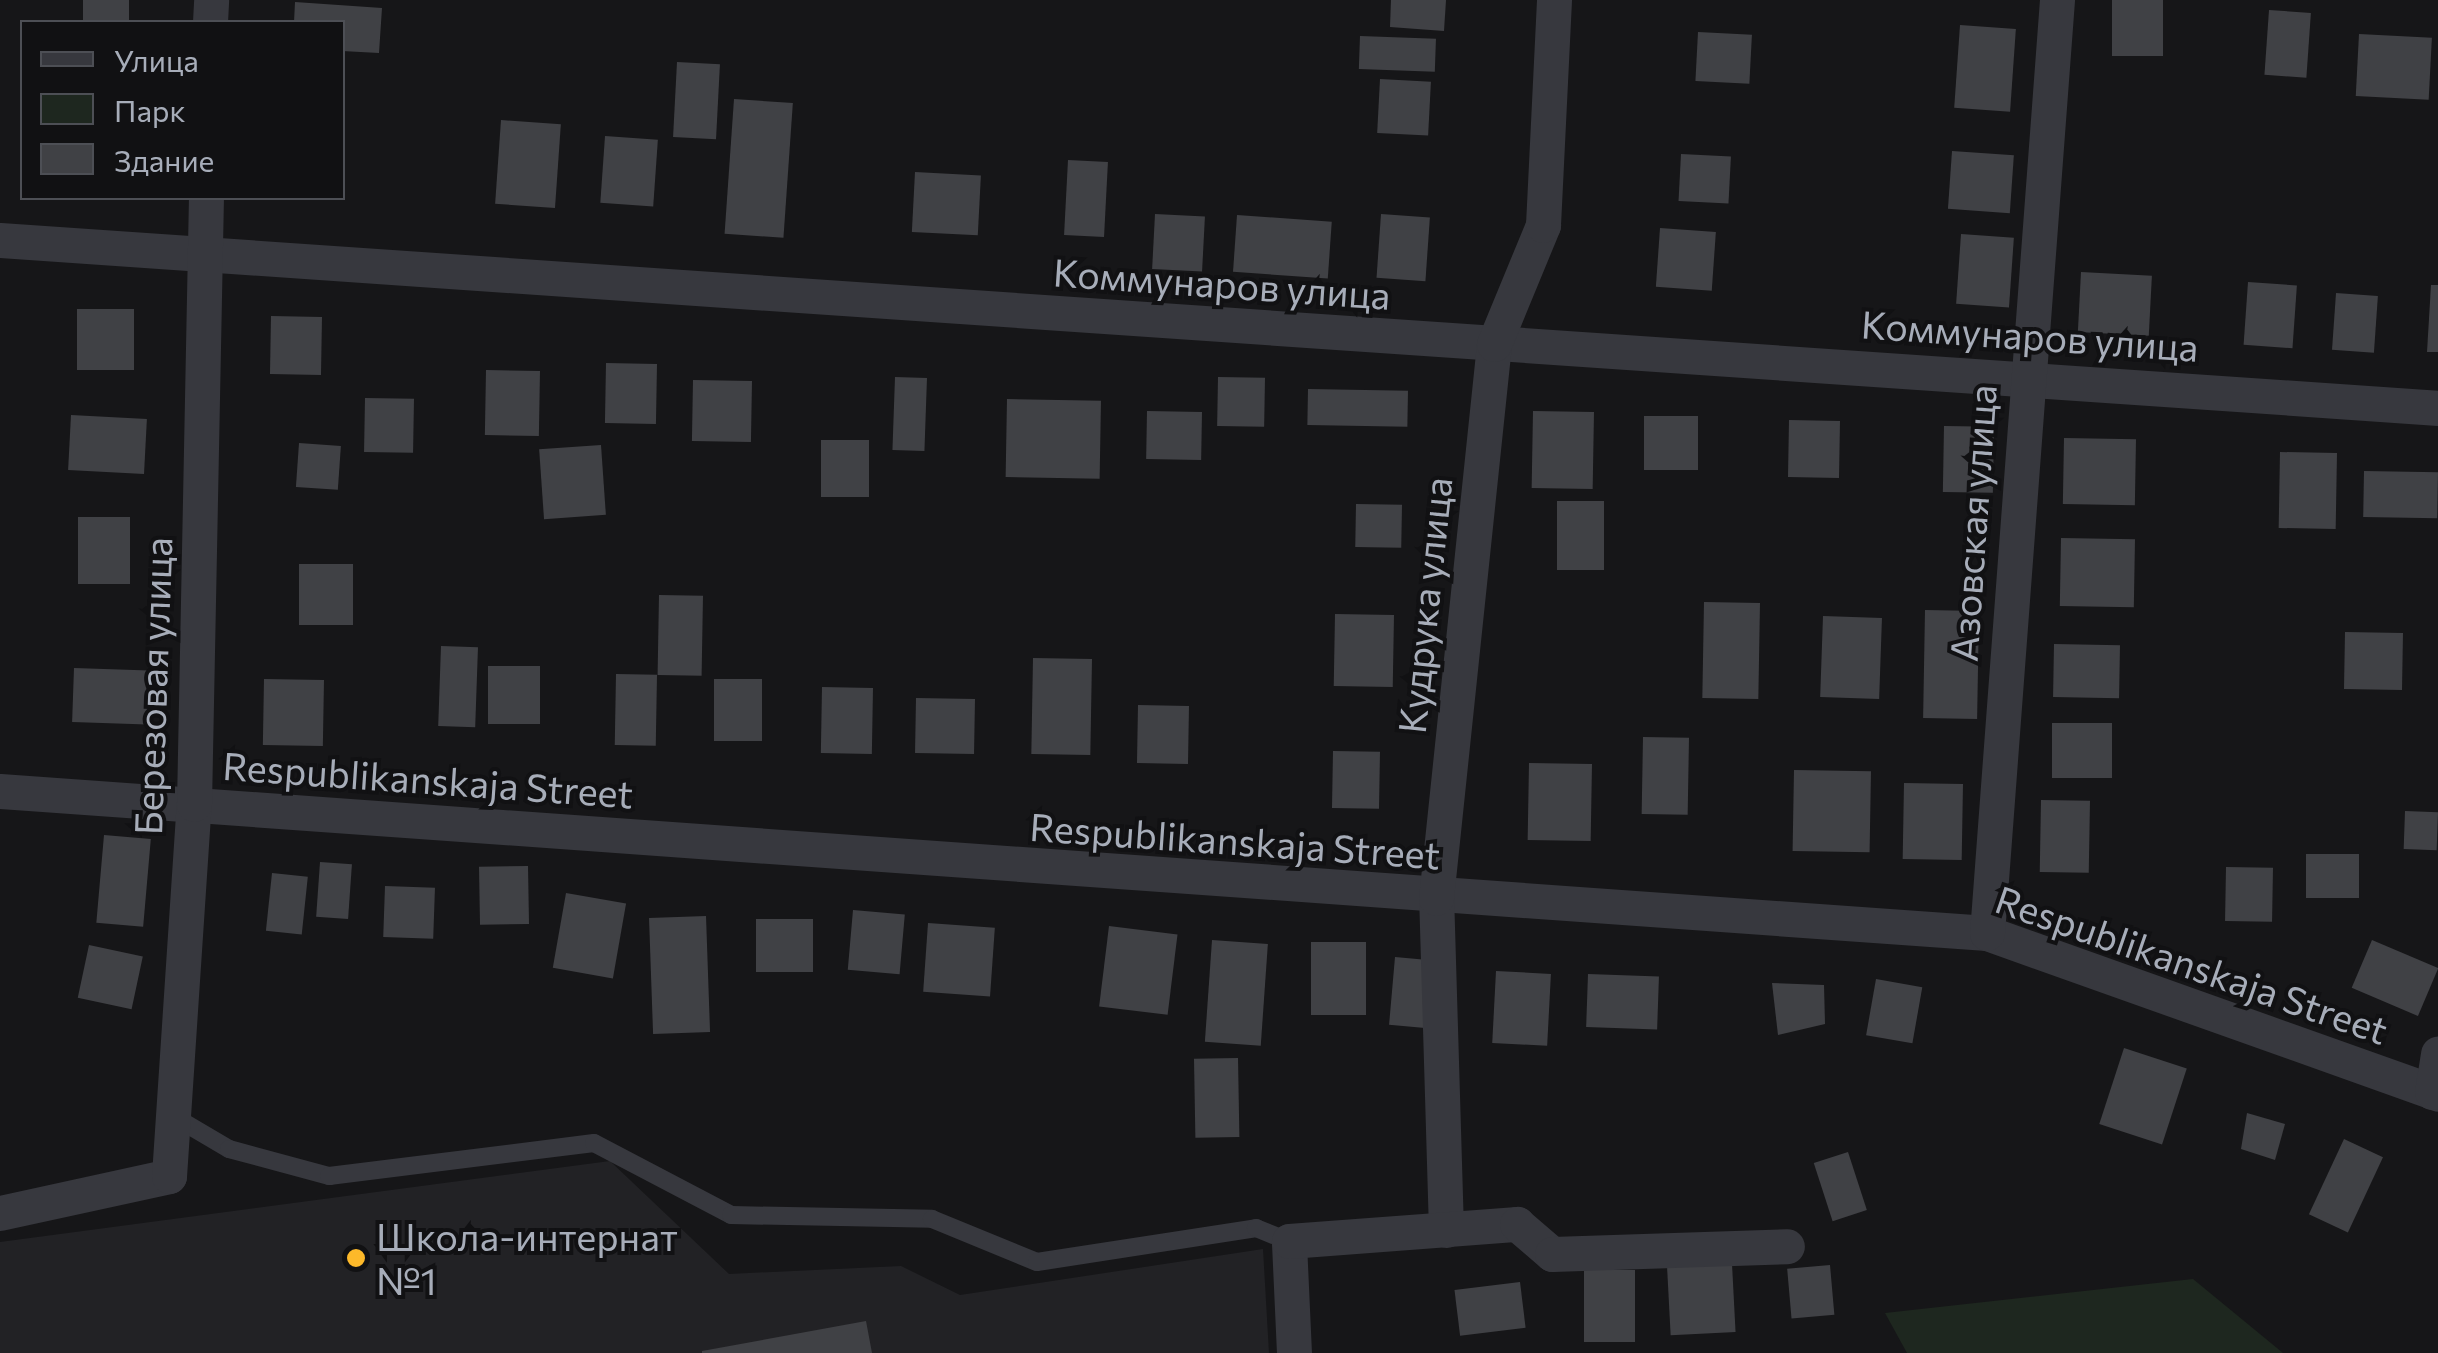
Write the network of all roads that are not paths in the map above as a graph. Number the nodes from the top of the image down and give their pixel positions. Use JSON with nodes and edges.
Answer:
{"nodes":[{"id":1,"x":1554,"y":0,"type":"edge"},
{"id":2,"x":2057,"y":0,"type":"edge"},
{"id":3,"x":206,"y":200,"type":"edge"},
{"id":4,"x":0,"y":240,"type":"edge"},
{"id":5,"x":205,"y":258,"type":"junction"},
{"id":6,"x":1494,"y":344,"type":"junction"},
{"id":7,"x":2024,"y":375,"type":"junction"},
{"id":8,"x":2438,"y":408,"type":"edge"},
{"id":9,"x":0,"y":791,"type":"edge"},
{"id":10,"x":194,"y":804,"type":"junction"},
{"id":11,"x":1436,"y":898,"type":"junction"},
{"id":12,"x":1988,"y":933,"type":"junction"},
{"id":13,"x":2438,"y":1053,"type":"edge"},
{"id":14,"x":2435,"y":1093,"type":"edge"},
{"id":15,"x":173,"y":1116,"type":"junction"},
{"id":16,"x":0,"y":1213,"type":"edge"},
{"id":17,"x":1446,"y":1230,"type":"junction"},
{"id":18,"x":1290,"y":1242,"type":"junction"},
{"id":19,"x":1787,"y":1246,"type":"dead end"},
{"id":20,"x":1294,"y":1353,"type":"edge"}],
"edges":[{"from":1,"to":6,"type":"street","name":"Кудрука улица"},
{"from":2,"to":7,"type":"street","name":"Азовская улица"},
{"from":3,"to":5,"type":"street","name":"Березовая улица"},
{"from":4,"to":5,"type":"street","name":"Коммунаров улица"},
{"from":5,"to":6,"type":"street","name":"Коммунаров улица"},
{"from":5,"to":10,"type":"street","name":"Березовая улица"},
{"from":6,"to":7,"type":"street","name":"Коммунаров улица"},
{"from":6,"to":11,"type":"street","name":"Кудрука улица"},
{"from":7,"to":8,"type":"street","name":"Коммунаров улица"},
{"from":7,"to":12,"type":"street","name":"Азовская улица"},
{"from":9,"to":10,"type":"street","name":"Respublikanskaja Street"},
{"from":10,"to":11,"type":"street","name":"Respublikanskaja Street"},
{"from":10,"to":15,"type":"street","name":"Березовая улица"},
{"from":11,"to":12,"type":"street","name":"Respublikanskaja Street"},
{"from":11,"to":17,"type":"street","name":"Кудрука улица"},
{"from":12,"to":14,"type":"street","name":"Respublikanskaja Street"},
{"from":13,"to":14,"type":"street"},
{"from":15,"to":16,"type":"street","name":"Березовая улица"},
{"from":15,"to":18,"type":"lane"},
{"from":17,"to":18,"type":"street"},
{"from":17,"to":19,"type":"street"},
{"from":18,"to":20,"type":"street"}]}
